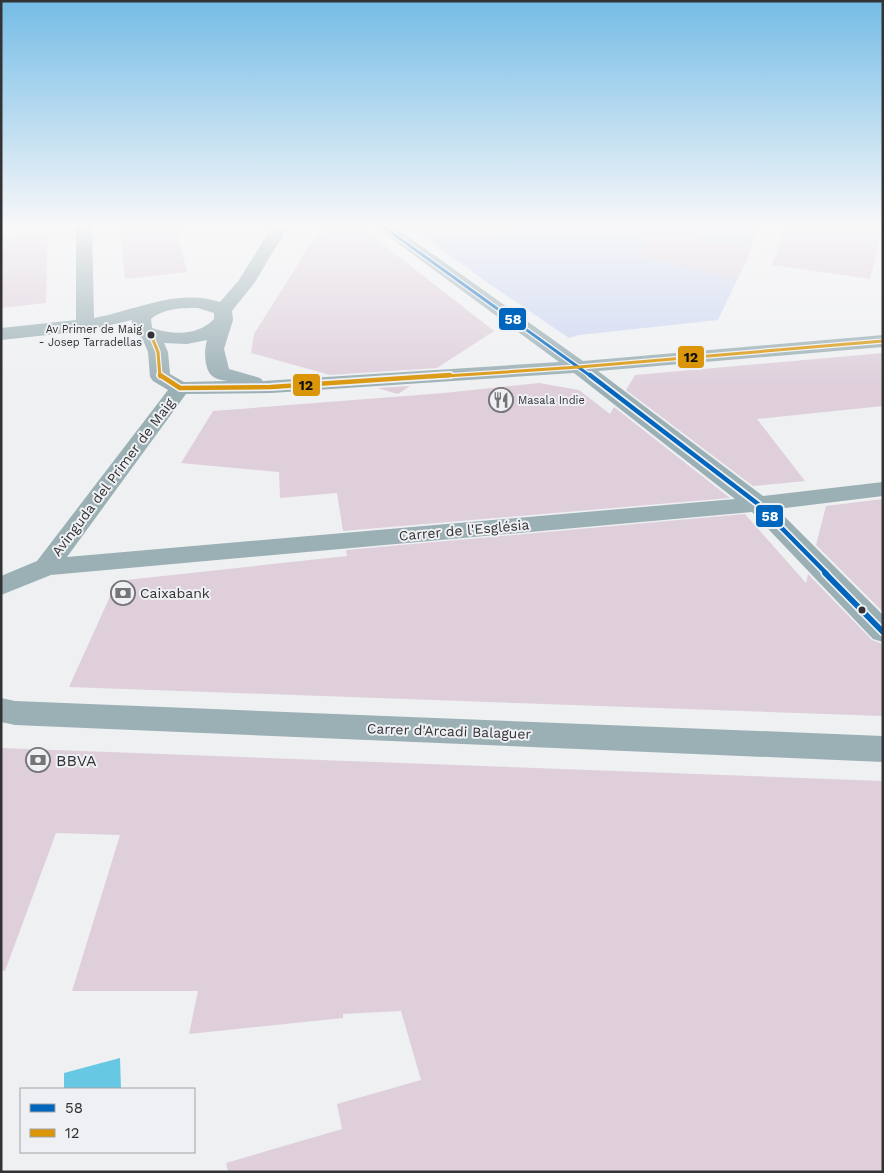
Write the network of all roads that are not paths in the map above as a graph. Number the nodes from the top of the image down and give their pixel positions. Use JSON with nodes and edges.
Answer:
{"nodes":[{"id":1,"x":88,"y":280,"type":"edge"},
{"id":2,"x":469,"y":280,"type":"edge"},
{"id":3,"x":246,"y":282,"type":"joint"},
{"id":4,"x":192,"y":302,"type":"junction"},
{"id":5,"x":160,"y":307,"type":"junction"},
{"id":6,"x":224,"y":316,"type":"junction"},
{"id":7,"x":91,"y":324,"type":"junction"},
{"id":8,"x":146,"y":330,"type":"junction"},
{"id":9,"x":1,"y":334,"type":"edge"},
{"id":10,"x":883,"y":341,"type":"edge"},
{"id":11,"x":579,"y":367,"type":"junction"},
{"id":12,"x":271,"y":387,"type":"junction"},
{"id":13,"x":180,"y":388,"type":"junction"},
{"id":14,"x":883,"y":489,"type":"edge"},
{"id":15,"x":758,"y":504,"type":"junction"},
{"id":16,"x":46,"y":567,"type":"junction"},
{"id":17,"x":1,"y":586,"type":"edge"},
{"id":18,"x":883,"y":632,"type":"edge"},
{"id":19,"x":8,"y":711,"type":"edge"},
{"id":20,"x":883,"y":749,"type":"edge"}],
"edges":[{"from":1,"to":7,"type":"street"},
{"from":2,"to":11,"type":"street"},
{"from":3,"to":4,"type":"street"},
{"from":3,"to":6,"type":"street"},
{"from":4,"to":5,"type":"street"},
{"from":4,"to":6,"type":"street"},
{"from":5,"to":7,"type":"street"},
{"from":5,"to":8,"type":"street"},
{"from":6,"to":8,"type":"street"},
{"from":6,"to":12,"type":"street"},
{"from":7,"to":8,"type":"street"},
{"from":7,"to":9,"type":"street"},
{"from":8,"to":13,"type":"street"},
{"from":10,"to":11,"type":"street"},
{"from":11,"to":12,"type":"street"},
{"from":11,"to":15,"type":"street"},
{"from":12,"to":13,"type":"street"},
{"from":13,"to":16,"type":"street","name":"Avinguda del Primer de Maig"},
{"from":14,"to":15,"type":"street","name":"Carrer de l'Església"},
{"from":15,"to":16,"type":"street","name":"Carrer de l'Església"},
{"from":15,"to":18,"type":"street"},
{"from":16,"to":17,"type":"street"},
{"from":19,"to":20,"type":"street","name":"Carrer d'Arcadi Balaguer"}]}
